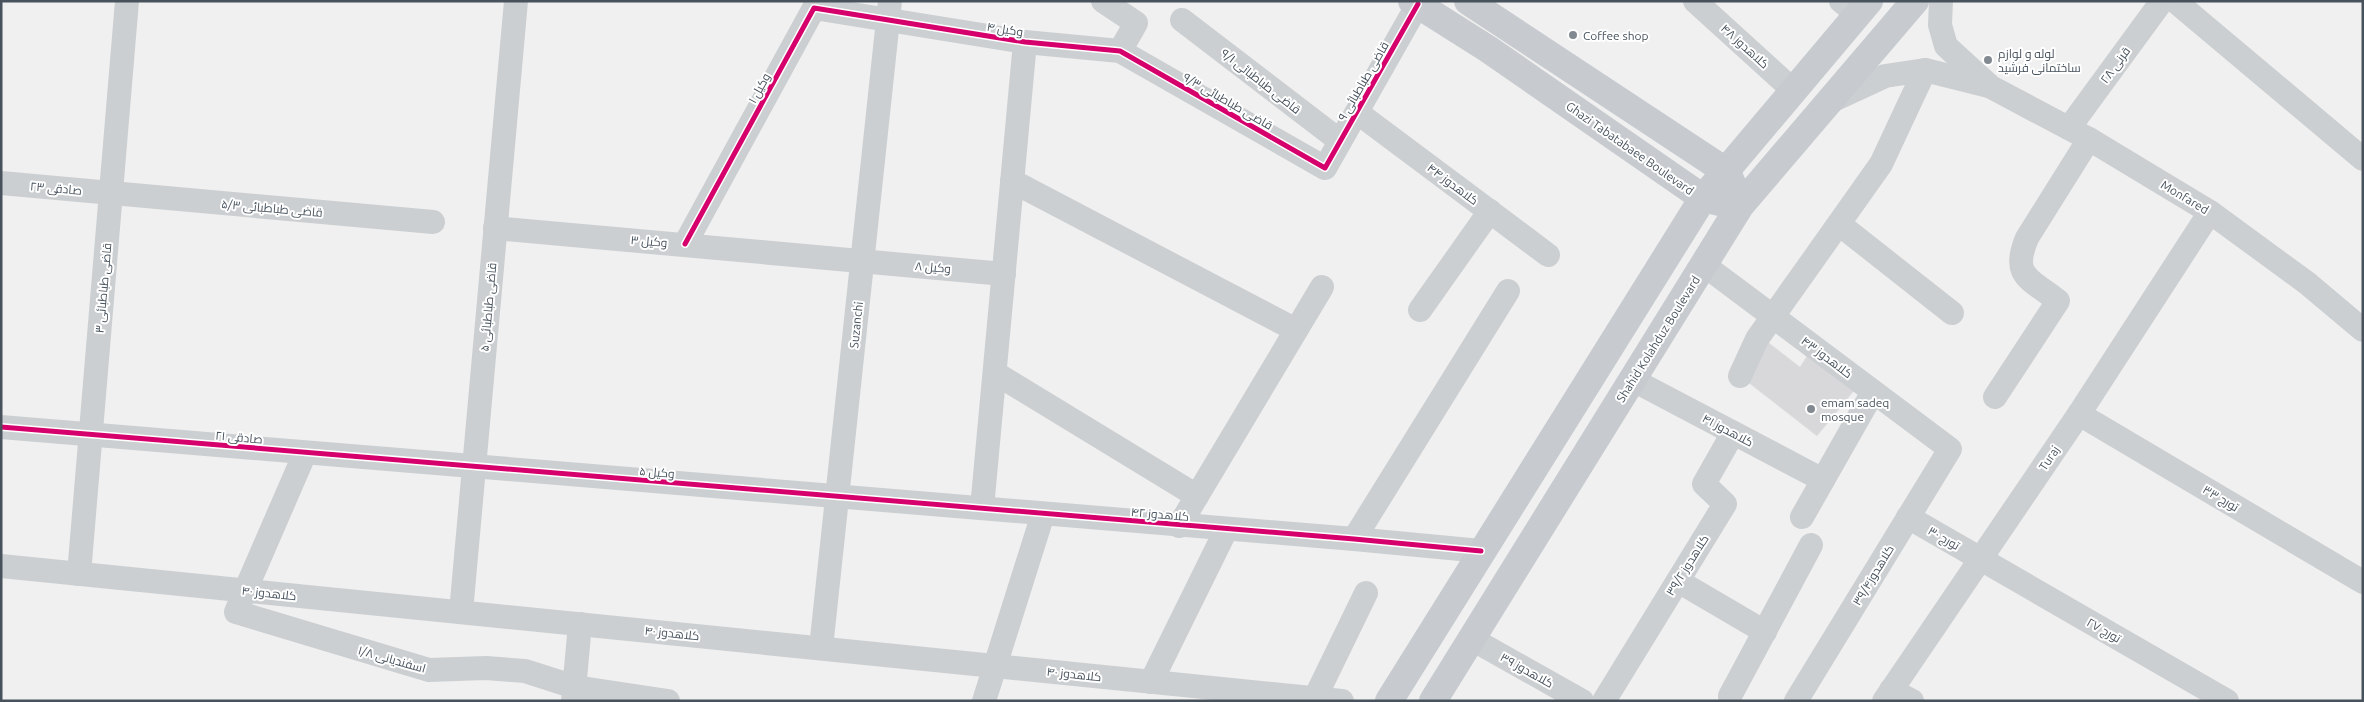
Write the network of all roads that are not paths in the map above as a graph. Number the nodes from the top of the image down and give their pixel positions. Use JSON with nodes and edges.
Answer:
{"nodes":[{"id":1,"x":127,"y":1,"type":"edge"},
{"id":2,"x":516,"y":1,"type":"edge"},
{"id":3,"x":1103,"y":1,"type":"edge"},
{"id":4,"x":1468,"y":1,"type":"edge"},
{"id":5,"x":1695,"y":1,"type":"edge"},
{"id":6,"x":1915,"y":1,"type":"edge"},
{"id":7,"x":1941,"y":1,"type":"edge"},
{"id":8,"x":2162,"y":1,"type":"edge"},
{"id":9,"x":2176,"y":1,"type":"edge"},
{"id":10,"x":1415,"y":3,"type":"edge"},
{"id":11,"x":1856,"y":6,"type":"edge"},
{"id":12,"x":889,"y":11,"type":"edge"},
{"id":13,"x":1182,"y":20,"type":"dead end"},
{"id":14,"x":1025,"y":42,"type":"junction"},
{"id":15,"x":1120,"y":51,"type":"junction"},
{"id":16,"x":1925,"y":70,"type":"junction"},
{"id":17,"x":1991,"y":87,"type":"junction"},
{"id":18,"x":1794,"y":91,"type":"junction"},
{"id":19,"x":1829,"y":102,"type":"junction"},
{"id":20,"x":1358,"y":113,"type":"junction"},
{"id":21,"x":2079,"y":133,"type":"junction"},
{"id":22,"x":1340,"y":142,"type":"junction"},
{"id":23,"x":2363,"y":159,"type":"edge"},
{"id":24,"x":1325,"y":168,"type":"joint"},
{"id":25,"x":1727,"y":172,"type":"junction"},
{"id":26,"x":1012,"y":181,"type":"junction"},
{"id":27,"x":1,"y":184,"type":"edge"},
{"id":28,"x":111,"y":193,"type":"junction"},
{"id":29,"x":1703,"y":198,"type":"junction"},
{"id":30,"x":1740,"y":206,"type":"junction"},
{"id":31,"x":1490,"y":211,"type":"junction"},
{"id":32,"x":2210,"y":212,"type":"junction"},
{"id":33,"x":433,"y":222,"type":"dead end"},
{"id":34,"x":1840,"y":224,"type":"junction"},
{"id":35,"x":495,"y":228,"type":"junction"},
{"id":36,"x":685,"y":244,"type":"junction"},
{"id":37,"x":1548,"y":256,"type":"dead end"},
{"id":38,"x":862,"y":261,"type":"junction"},
{"id":39,"x":1704,"y":265,"type":"junction"},
{"id":40,"x":1004,"y":274,"type":"junction"},
{"id":41,"x":1322,"y":287,"type":"dead end"},
{"id":42,"x":1508,"y":291,"type":"dead end"},
{"id":43,"x":1420,"y":310,"type":"dead end"},
{"id":44,"x":1952,"y":313,"type":"dead end"},
{"id":45,"x":1774,"y":317,"type":"junction"},
{"id":46,"x":1296,"y":330,"type":"junction"},
{"id":47,"x":2363,"y":330,"type":"edge"},
{"id":48,"x":995,"y":372,"type":"junction"},
{"id":49,"x":1740,"y":376,"type":"dead end"},
{"id":50,"x":1633,"y":380,"type":"junction"},
{"id":51,"x":1873,"y":392,"type":"junction"},
{"id":52,"x":1995,"y":397,"type":"dead end"},
{"id":53,"x":2079,"y":414,"type":"junction"},
{"id":54,"x":1,"y":427,"type":"edge"},
{"id":55,"x":1733,"y":433,"type":"junction"},
{"id":56,"x":91,"y":434,"type":"junction"},
{"id":57,"x":1950,"y":449,"type":"joint"},
{"id":58,"x":306,"y":452,"type":"junction"},
{"id":59,"x":474,"y":467,"type":"junction"},
{"id":60,"x":1823,"y":480,"type":"junction"},
{"id":61,"x":1197,"y":496,"type":"junction"},
{"id":62,"x":838,"y":497,"type":"junction"},
{"id":63,"x":982,"y":508,"type":"junction"},
{"id":64,"x":1043,"y":514,"type":"junction"},
{"id":65,"x":1802,"y":517,"type":"dead end"},
{"id":66,"x":1908,"y":517,"type":"junction"},
{"id":67,"x":1179,"y":526,"type":"junction"},
{"id":68,"x":1226,"y":530,"type":"junction"},
{"id":69,"x":1354,"y":539,"type":"junction"},
{"id":70,"x":1811,"y":545,"type":"dead end"},
{"id":71,"x":1481,"y":551,"type":"junction"},
{"id":72,"x":1980,"y":559,"type":"junction"},
{"id":73,"x":1,"y":566,"type":"edge"},
{"id":74,"x":79,"y":574,"type":"junction"},
{"id":75,"x":1678,"y":581,"type":"junction"},
{"id":76,"x":2363,"y":582,"type":"edge"},
{"id":77,"x":244,"y":590,"type":"junction"},
{"id":78,"x":1366,"y":593,"type":"dead end"},
{"id":79,"x":461,"y":612,"type":"junction"},
{"id":80,"x":580,"y":624,"type":"junction"},
{"id":81,"x":1765,"y":632,"type":"junction"},
{"id":82,"x":1472,"y":638,"type":"junction"},
{"id":83,"x":821,"y":648,"type":"junction"},
{"id":84,"x":995,"y":666,"type":"junction"},
{"id":85,"x":1151,"y":682,"type":"junction"},
{"id":86,"x":574,"y":694,"type":"edge"},
{"id":87,"x":1887,"y":695,"type":"edge"},
{"id":88,"x":1730,"y":696,"type":"dead end"},
{"id":89,"x":1315,"y":698,"type":"junction"},
{"id":90,"x":668,"y":701,"type":"edge"},
{"id":91,"x":984,"y":701,"type":"edge"},
{"id":92,"x":1342,"y":701,"type":"edge"},
{"id":93,"x":1389,"y":701,"type":"edge"},
{"id":94,"x":1433,"y":701,"type":"edge"},
{"id":95,"x":1582,"y":701,"type":"edge"},
{"id":96,"x":1604,"y":701,"type":"edge"},
{"id":97,"x":1796,"y":701,"type":"edge"},
{"id":98,"x":1912,"y":701,"type":"edge"},
{"id":99,"x":2227,"y":701,"type":"edge"}],
"edges":[{"from":1,"to":28,"type":"street","name":"قاضی طباطبائی ۳"},
{"from":2,"to":35,"type":"street","name":"قاضی طباطبائی ۵"},
{"from":3,"to":15,"type":"street"},
{"from":4,"to":25,"type":"main road"},
{"from":5,"to":18,"type":"street","name":"کلاهدوز ۴۸"},
{"from":6,"to":19,"type":"main road","name":"Shahid Kolahduz Boulevard"},
{"from":7,"to":17,"type":"street"},
{"from":8,"to":21,"type":"street","name":"قرنی ۲۸"},
{"from":9,"to":23,"type":"street"},
{"from":10,"to":20,"type":"street","name":"قاضی طباطبائی ۹"},
{"from":10,"to":29,"type":"main road","name":"Ghazi Tabatabaee Boulevard"},
{"from":11,"to":18,"type":"main road"},
{"from":12,"to":14,"type":"street","name":"وکيل ۴"},
{"from":12,"to":36,"type":"street","name":"وکيل ۱"},
{"from":12,"to":38,"type":"street","name":"Suzanchi"},
{"from":13,"to":22,"type":"street","name":"قاضی طباطبائی ۹/۱"},
{"from":14,"to":15,"type":"street","name":"وکيل ۴"},
{"from":14,"to":26,"type":"street"},
{"from":15,"to":24,"type":"street","name":"قاضی طباطبائی ۹/۳"},
{"from":16,"to":17,"type":"street"},
{"from":16,"to":19,"type":"street"},
{"from":16,"to":34,"type":"street"},
{"from":17,"to":21,"type":"street","name":"Monfared"},
{"from":18,"to":25,"type":"main road"},
{"from":19,"to":30,"type":"main road","name":"Shahid Kolahduz Boulevard"},
{"from":20,"to":22,"type":"street","name":"قاضی طباطبائی ۹"},
{"from":20,"to":31,"type":"street","name":"کلاهدوز ۴۴"},
{"from":21,"to":32,"type":"street","name":"Monfared"},
{"from":21,"to":52,"type":"street","name":"قرنی ۲۸"},
{"from":22,"to":24,"type":"street","name":"قاضی طباطبائی ۹"},
{"from":25,"to":29,"type":"main road"},
{"from":25,"to":30,"type":"main road"},
{"from":26,"to":40,"type":"street"},
{"from":26,"to":46,"type":"street"},
{"from":27,"to":28,"type":"street","name":"صادقی ۲۳"},
{"from":28,"to":33,"type":"street","name":"قاضی طباطبائی ۵/۳"},
{"from":28,"to":56,"type":"street","name":"قاضی طباطبائی ۳"},
{"from":29,"to":30,"type":"main road","name":"Ghazi Tabatabaee Boulevard"},
{"from":29,"to":71,"type":"main road"},
{"from":30,"to":39,"type":"main road","name":"Shahid Kolahduz Boulevard"},
{"from":31,"to":37,"type":"street","name":"کلاهدوز ۴۴"},
{"from":31,"to":43,"type":"street"},
{"from":32,"to":47,"type":"street","name":"Monfared"},
{"from":32,"to":53,"type":"street","name":"Turaj"},
{"from":34,"to":44,"type":"street"},
{"from":34,"to":45,"type":"street"},
{"from":35,"to":36,"type":"street","name":"وکيل ۳"},
{"from":35,"to":59,"type":"street","name":"قاضی طباطبائی ۵"},
{"from":36,"to":38,"type":"street","name":"وکيل ۳"},
{"from":38,"to":40,"type":"street","name":"وکيل ۸"},
{"from":38,"to":62,"type":"street","name":"Suzanchi"},
{"from":39,"to":45,"type":"street","name":"کلاهدوز ۴۳"},
{"from":39,"to":50,"type":"main road","name":"Shahid Kolahduz Boulevard"},
{"from":40,"to":48,"type":"street"},
{"from":41,"to":46,"type":"street"},
{"from":42,"to":69,"type":"street"},
{"from":45,"to":49,"type":"street"},
{"from":45,"to":51,"type":"street","name":"کلاهدوز ۴۳"},
{"from":46,"to":61,"type":"street"},
{"from":48,"to":61,"type":"street"},
{"from":48,"to":63,"type":"street"},
{"from":50,"to":55,"type":"street","name":"کلاهدوز ۴۱"},
{"from":50,"to":82,"type":"main road","name":"Shahid Kolahduz Boulevard"},
{"from":51,"to":57,"type":"street","name":"کلاهدوز ۴۳"},
{"from":51,"to":60,"type":"street"},
{"from":53,"to":72,"type":"street","name":"Turaj"},
{"from":53,"to":76,"type":"street","name":"تورج ۳۳"},
{"from":54,"to":56,"type":"street","name":"صادقی ۲۱"},
{"from":55,"to":60,"type":"street","name":"کلاهدوز ۴۱"},
{"from":55,"to":75,"type":"street","name":"کلاهدوز ۳۹/۲"},
{"from":56,"to":58,"type":"street","name":"صادقی ۲۱"},
{"from":56,"to":74,"type":"street","name":"قاضی طباطبائی ۳"},
{"from":57,"to":66,"type":"street","name":"کلاهدوز۳۹/۴"},
{"from":58,"to":59,"type":"street","name":"صادقی ۲۱"},
{"from":58,"to":77,"type":"street"},
{"from":59,"to":62,"type":"street","name":"وکيل ۵"},
{"from":59,"to":79,"type":"street","name":"قاضی طباطبائی ۵"},
{"from":60,"to":65,"type":"street"},
{"from":61,"to":67,"type":"street"},
{"from":62,"to":63,"type":"street","name":"کلاهدوز ۴۲"},
{"from":62,"to":83,"type":"street","name":"Suzanchi"},
{"from":63,"to":64,"type":"street","name":"کلاهدوز ۴۲"},
{"from":64,"to":67,"type":"street","name":"کلاهدوز ۴۲"},
{"from":64,"to":84,"type":"street"},
{"from":66,"to":72,"type":"street","name":"تورج ۳۰"},
{"from":66,"to":97,"type":"street","name":"کلاهدوز۳۹/۴"},
{"from":67,"to":68,"type":"street","name":"کلاهدوز ۴۲"},
{"from":68,"to":69,"type":"street","name":"کلاهدوز ۴۲"},
{"from":68,"to":85,"type":"street"},
{"from":69,"to":71,"type":"street","name":"کلاهدوز ۴۲"},
{"from":70,"to":81,"type":"street"},
{"from":71,"to":93,"type":"main road"},
{"from":72,"to":87,"type":"street","name":"Turaj"},
{"from":72,"to":99,"type":"street","name":"تورج ۲۷"},
{"from":73,"to":74,"type":"street","name":"کلاهدوز ۴۰"},
{"from":74,"to":77,"type":"street","name":"کلاهدوز ۴۰"},
{"from":75,"to":81,"type":"street"},
{"from":75,"to":96,"type":"street","name":"کلاهدوز ۳۹/۲"},
{"from":77,"to":79,"type":"street","name":"کلاهدوز ۴۰"},
{"from":77,"to":86,"type":"street","name":"اسفندیانی ۱/۸"},
{"from":78,"to":89,"type":"street"},
{"from":79,"to":80,"type":"street","name":"کلاهدوز ۴۰"},
{"from":80,"to":83,"type":"street","name":"کلاهدوز ۴۰"},
{"from":80,"to":86,"type":"street"},
{"from":81,"to":88,"type":"street"},
{"from":82,"to":94,"type":"main road","name":"Shahid Kolahduz Boulevard"},
{"from":82,"to":95,"type":"street","name":"کلاهدوز ۳۹"},
{"from":83,"to":84,"type":"street","name":"کلاهدوز ۴۰"},
{"from":84,"to":85,"type":"street","name":"کلاهدوز ۴۰"},
{"from":84,"to":91,"type":"street"},
{"from":85,"to":89,"type":"street","name":"کلاهدوز ۴۰"},
{"from":86,"to":90,"type":"street"},
{"from":87,"to":98,"type":"street"},
{"from":89,"to":92,"type":"street","name":"کلاهدوز ۴۰"}]}
